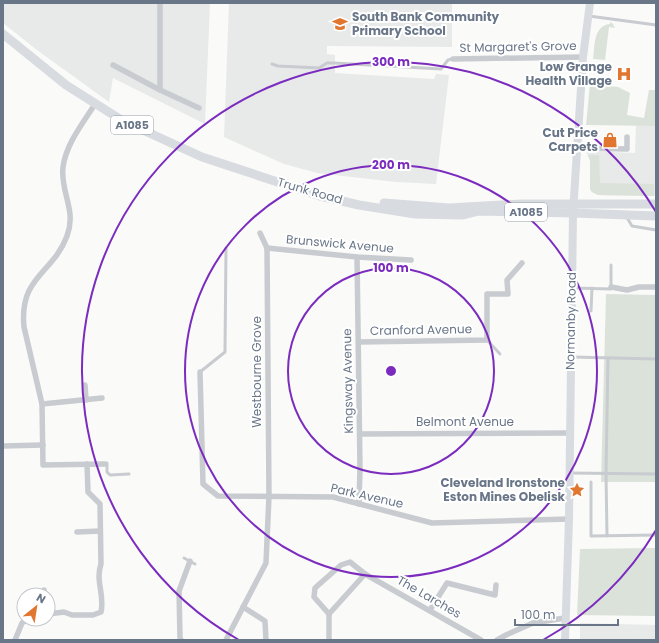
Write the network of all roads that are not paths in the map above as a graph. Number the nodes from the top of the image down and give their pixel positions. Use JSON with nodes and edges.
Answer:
{"nodes":[{"id":1,"x":160,"y":3,"type":"edge"},
{"id":2,"x":590,"y":3,"type":"edge"},
{"id":3,"x":589,"y":16,"type":"junction"},
{"id":4,"x":656,"y":25,"type":"edge"},
{"id":5,"x":3,"y":34,"type":"edge"},
{"id":6,"x":583,"y":57,"type":"junction"},
{"id":7,"x":453,"y":59,"type":"joint"},
{"id":8,"x":272,"y":64,"type":"dead end"},
{"id":9,"x":113,"y":65,"type":"dead end"},
{"id":10,"x":160,"y":90,"type":"junction"},
{"id":11,"x":95,"y":104,"type":"junction"},
{"id":12,"x":199,"y":108,"type":"dead end"},
{"id":13,"x":627,"y":138,"type":"dead end"},
{"id":14,"x":577,"y":148,"type":"junction"},
{"id":15,"x":630,"y":204,"type":"junction"},
{"id":16,"x":656,"y":204,"type":"edge"},
{"id":17,"x":573,"y":208,"type":"junction"},
{"id":18,"x":656,"y":209,"type":"edge"},
{"id":19,"x":625,"y":216,"type":"junction"},
{"id":20,"x":656,"y":216,"type":"edge"},
{"id":21,"x":656,"y":230,"type":"edge"},
{"id":22,"x":260,"y":232,"type":"dead end"},
{"id":23,"x":226,"y":248,"type":"dead end"},
{"id":24,"x":267,"y":248,"type":"junction"},
{"id":25,"x":356,"y":257,"type":"junction"},
{"id":26,"x":411,"y":260,"type":"dead end"},
{"id":27,"x":522,"y":263,"type":"dead end"},
{"id":28,"x":611,"y":265,"type":"dead end"},
{"id":29,"x":611,"y":287,"type":"junction"},
{"id":30,"x":656,"y":287,"type":"edge"},
{"id":31,"x":571,"y":288,"type":"junction"},
{"id":32,"x":592,"y":288,"type":"junction"},
{"id":33,"x":591,"y":310,"type":"dead end"},
{"id":34,"x":487,"y":340,"type":"junction"},
{"id":35,"x":359,"y":342,"type":"junction"},
{"id":36,"x":500,"y":354,"type":"dead end"},
{"id":37,"x":571,"y":357,"type":"junction"},
{"id":38,"x":608,"y":358,"type":"junction"},
{"id":39,"x":656,"y":359,"type":"edge"},
{"id":40,"x":200,"y":372,"type":"joint"},
{"id":41,"x":85,"y":384,"type":"dead end"},
{"id":42,"x":102,"y":398,"type":"dead end"},
{"id":43,"x":86,"y":400,"type":"junction"},
{"id":44,"x":42,"y":404,"type":"junction"},
{"id":45,"x":570,"y":433,"type":"junction"},
{"id":46,"x":360,"y":434,"type":"junction"},
{"id":47,"x":44,"y":445,"type":"junction"},
{"id":48,"x":3,"y":446,"type":"edge"},
{"id":49,"x":106,"y":463,"type":"joint"},
{"id":50,"x":87,"y":464,"type":"junction"},
{"id":51,"x":570,"y":473,"type":"junction"},
{"id":52,"x":606,"y":473,"type":"junction"},
{"id":53,"x":129,"y":474,"type":"dead end"},
{"id":54,"x":656,"y":474,"type":"edge"},
{"id":55,"x":591,"y":482,"type":"dead end"},
{"id":56,"x":269,"y":496,"type":"junction"},
{"id":57,"x":359,"y":504,"type":"junction"},
{"id":58,"x":569,"y":519,"type":"junction"},
{"id":59,"x":77,"y":532,"type":"dead end"},
{"id":60,"x":100,"y":532,"type":"junction"},
{"id":61,"x":656,"y":535,"type":"edge"},
{"id":62,"x":607,"y":536,"type":"junction"},
{"id":63,"x":184,"y":558,"type":"dead end"},
{"id":64,"x":193,"y":563,"type":"joint"},
{"id":65,"x":365,"y":574,"type":"junction"},
{"id":66,"x":496,"y":585,"type":"dead end"},
{"id":67,"x":243,"y":607,"type":"junction"},
{"id":68,"x":430,"y":610,"type":"junction"},
{"id":69,"x":56,"y":613,"type":"edge"},
{"id":70,"x":329,"y":614,"type":"junction"},
{"id":71,"x":565,"y":618,"type":"junction"},
{"id":72,"x":20,"y":627,"type":"edge"},
{"id":73,"x":15,"y":640,"type":"edge"},
{"id":74,"x":181,"y":640,"type":"edge"},
{"id":75,"x":226,"y":640,"type":"edge"},
{"id":76,"x":266,"y":640,"type":"edge"},
{"id":77,"x":329,"y":640,"type":"edge"},
{"id":78,"x":481,"y":640,"type":"edge"},
{"id":79,"x":497,"y":640,"type":"edge"},
{"id":80,"x":565,"y":640,"type":"edge"}],
"edges":[{"from":1,"to":10,"type":"street"},
{"from":2,"to":3,"type":"street","name":"Normanby Road"},
{"from":3,"to":4,"type":"lane"},
{"from":3,"to":6,"type":"street","name":"Normanby Road"},
{"from":5,"to":11,"type":"main road","name":"Trunk Road","number":"A1085"},
{"from":6,"to":7,"type":"street","name":"St Margaret's Grove"},
{"from":6,"to":14,"type":"street","name":"Normanby Road"},
{"from":7,"to":8,"type":"lane"},
{"from":9,"to":10,"type":"street"},
{"from":10,"to":12,"type":"street"},
{"from":11,"to":17,"type":"main road","name":"Trunk Road","number":"A1085"},
{"from":11,"to":44,"type":"street"},
{"from":13,"to":14,"type":"street"},
{"from":14,"to":17,"type":"street","name":"Normanby Road"},
{"from":15,"to":16,"type":"main road","number":"A1085"},
{"from":15,"to":17,"type":"main road","number":"A1085"},
{"from":15,"to":18,"type":"lane"},
{"from":17,"to":19,"type":"main road","name":"Trunk Road","number":"A1085"},
{"from":17,"to":31,"type":"street","name":"Normanby Road"},
{"from":19,"to":20,"type":"main road","name":"Trunk Road","number":"A1085"},
{"from":19,"to":21,"type":"lane"},
{"from":22,"to":24,"type":"street"},
{"from":23,"to":40,"type":"lane"},
{"from":24,"to":25,"type":"street","name":"Brunswick Avenue"},
{"from":24,"to":56,"type":"street","name":"Westbourne Grove"},
{"from":25,"to":26,"type":"street","name":"Brunswick Avenue"},
{"from":25,"to":35,"type":"street","name":"Kingsway Avenue"},
{"from":27,"to":34,"type":"street","name":"Cranford Avenue"},
{"from":28,"to":29,"type":"lane"},
{"from":29,"to":30,"type":"street"},
{"from":29,"to":32,"type":"lane"},
{"from":31,"to":32,"type":"lane"},
{"from":31,"to":37,"type":"street","name":"Normanby Road"},
{"from":32,"to":33,"type":"lane"},
{"from":34,"to":35,"type":"street","name":"Cranford Avenue"},
{"from":34,"to":36,"type":"lane"},
{"from":35,"to":46,"type":"street","name":"Kingsway Avenue"},
{"from":37,"to":38,"type":"lane"},
{"from":37,"to":45,"type":"street","name":"Normanby Road"},
{"from":38,"to":39,"type":"lane"},
{"from":38,"to":52,"type":"lane"},
{"from":40,"to":56,"type":"street","name":"Park Avenue"},
{"from":41,"to":43,"type":"street"},
{"from":42,"to":43,"type":"street"},
{"from":43,"to":44,"type":"street"},
{"from":44,"to":47,"type":"street"},
{"from":45,"to":46,"type":"street","name":"Belmont Avenue"},
{"from":45,"to":51,"type":"street","name":"Normanby Road"},
{"from":46,"to":57,"type":"street","name":"Kingsway Avenue"},
{"from":47,"to":48,"type":"street"},
{"from":47,"to":50,"type":"street"},
{"from":49,"to":50,"type":"street"},
{"from":49,"to":53,"type":"lane"},
{"from":50,"to":60,"type":"street"},
{"from":51,"to":52,"type":"lane"},
{"from":51,"to":58,"type":"street","name":"Normanby Road"},
{"from":52,"to":54,"type":"lane"},
{"from":52,"to":62,"type":"lane"},
{"from":55,"to":62,"type":"lane"},
{"from":56,"to":57,"type":"street","name":"Park Avenue"},
{"from":56,"to":67,"type":"street","name":"Westbourne Grove"},
{"from":57,"to":58,"type":"street","name":"Park Avenue"},
{"from":58,"to":71,"type":"street","name":"Normanby Road"},
{"from":59,"to":60,"type":"street"},
{"from":60,"to":69,"type":"street"},
{"from":61,"to":62,"type":"lane"},
{"from":63,"to":64,"type":"lane"},
{"from":64,"to":74,"type":"street"},
{"from":65,"to":68,"type":"street","name":"The Larches"},
{"from":65,"to":70,"type":"street"},
{"from":65,"to":70,"type":"street","name":"The Larches"},
{"from":66,"to":68,"type":"street"},
{"from":67,"to":75,"type":"street","name":"Westbourne Grove"},
{"from":67,"to":76,"type":"street"},
{"from":68,"to":78,"type":"street","name":"The Larches"},
{"from":70,"to":77,"type":"street"},
{"from":71,"to":79,"type":"street"},
{"from":71,"to":80,"type":"street","name":"Normanby Road"},
{"from":72,"to":73,"type":"street"}]}
